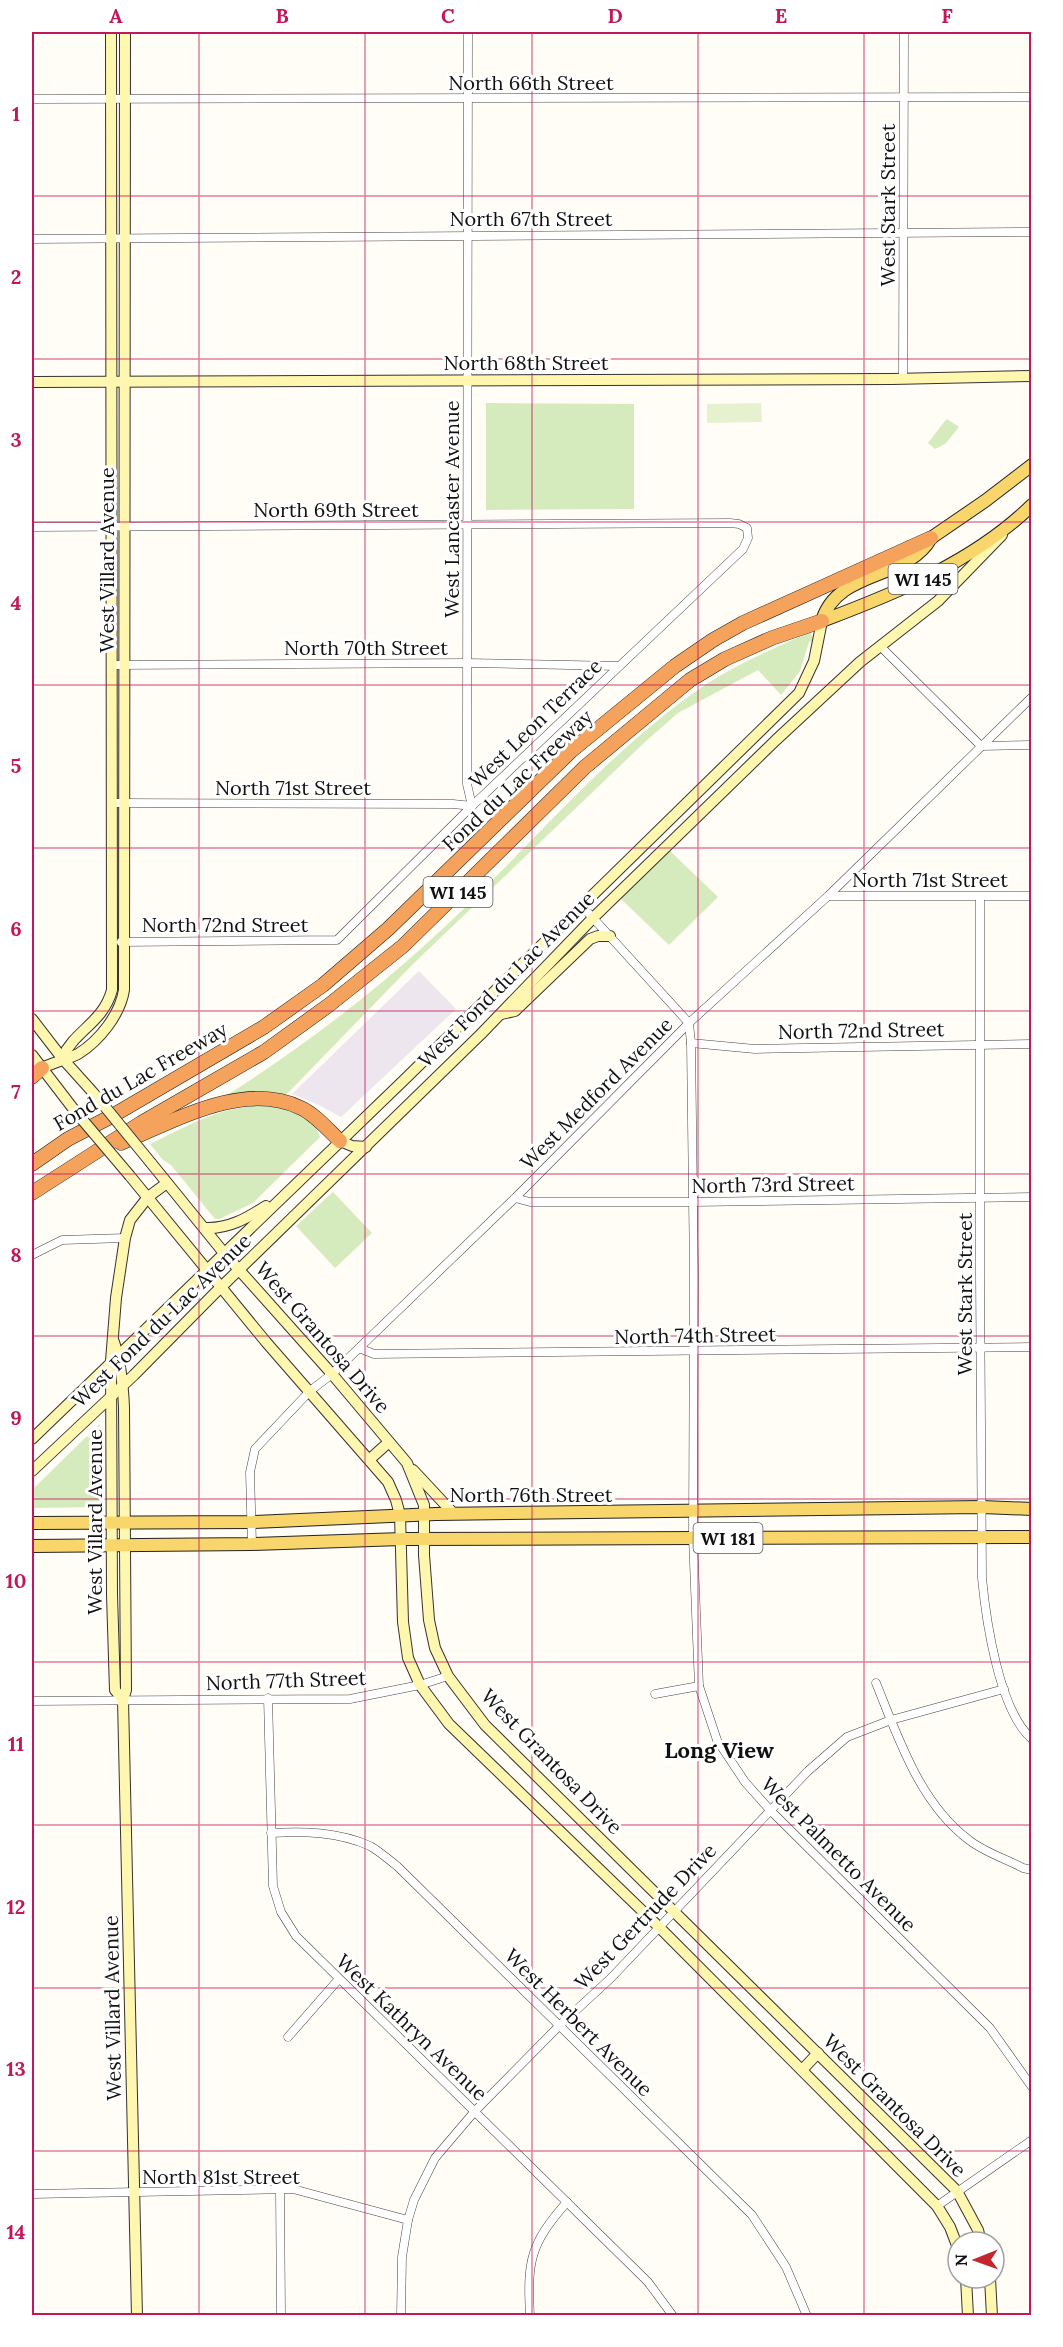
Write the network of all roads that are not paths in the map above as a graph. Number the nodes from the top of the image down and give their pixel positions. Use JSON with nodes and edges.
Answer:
{"nodes":[{"id":1,"x":111,"y":32,"type":"edge"},
{"id":2,"x":125,"y":32,"type":"edge"},
{"id":3,"x":468,"y":32,"type":"edge"},
{"id":4,"x":904,"y":32,"type":"edge"},
{"id":5,"x":1032,"y":97,"type":"edge"},
{"id":6,"x":111,"y":98,"type":"junction"},
{"id":7,"x":125,"y":98,"type":"junction"},
{"id":8,"x":904,"y":98,"type":"junction"},
{"id":9,"x":32,"y":99,"type":"edge"},
{"id":10,"x":468,"y":99,"type":"junction"},
{"id":11,"x":1032,"y":232,"type":"edge"},
{"id":12,"x":903,"y":234,"type":"junction"},
{"id":13,"x":468,"y":235,"type":"junction"},
{"id":14,"x":111,"y":238,"type":"junction"},
{"id":15,"x":124,"y":238,"type":"junction"},
{"id":16,"x":32,"y":239,"type":"edge"},
{"id":17,"x":1028,"y":378,"type":"edge"},
{"id":18,"x":903,"y":379,"type":"junction"},
{"id":19,"x":468,"y":380,"type":"junction"},
{"id":20,"x":118,"y":381,"type":"junction"},
{"id":21,"x":32,"y":382,"type":"edge"},
{"id":22,"x":1032,"y":465,"type":"edge"},
{"id":23,"x":1032,"y":505,"type":"edge"},
{"id":24,"x":1016,"y":521,"type":"junction"},
{"id":25,"x":468,"y":525,"type":"junction"},
{"id":26,"x":32,"y":527,"type":"edge"},
{"id":27,"x":118,"y":527,"type":"junction"},
{"id":28,"x":747,"y":528,"type":"joint"},
{"id":29,"x":931,"y":538,"type":"junction"},
{"id":30,"x":822,"y":621,"type":"junction"},
{"id":31,"x":880,"y":646,"type":"junction"},
{"id":32,"x":467,"y":663,"type":"junction"},
{"id":33,"x":113,"y":665,"type":"junction"},
{"id":34,"x":125,"y":665,"type":"junction"},
{"id":35,"x":619,"y":666,"type":"junction"},
{"id":36,"x":1032,"y":697,"type":"edge"},
{"id":37,"x":1032,"y":745,"type":"edge"},
{"id":38,"x":981,"y":746,"type":"junction"},
{"id":39,"x":118,"y":803,"type":"junction"},
{"id":40,"x":472,"y":806,"type":"junction"},
{"id":41,"x":828,"y":896,"type":"junction"},
{"id":42,"x":1032,"y":896,"type":"edge"},
{"id":43,"x":980,"y":897,"type":"junction"},
{"id":44,"x":582,"y":906,"type":"junction"},
{"id":45,"x":594,"y":917,"type":"junction"},
{"id":46,"x":610,"y":936,"type":"junction"},
{"id":47,"x":337,"y":940,"type":"joint"},
{"id":48,"x":118,"y":942,"type":"junction"},
{"id":49,"x":501,"y":1014,"type":"junction"},
{"id":50,"x":32,"y":1019,"type":"edge"},
{"id":51,"x":689,"y":1023,"type":"junction"},
{"id":52,"x":691,"y":1043,"type":"junction"},
{"id":53,"x":1032,"y":1044,"type":"edge"},
{"id":54,"x":980,"y":1045,"type":"junction"},
{"id":55,"x":32,"y":1055,"type":"edge"},
{"id":56,"x":62,"y":1058,"type":"junction"},
{"id":57,"x":37,"y":1072,"type":"edge"},
{"id":58,"x":68,"y":1139,"type":"junction"},
{"id":59,"x":340,"y":1141,"type":"junction"},
{"id":60,"x":366,"y":1147,"type":"junction"},
{"id":61,"x":32,"y":1152,"type":"edge"},
{"id":62,"x":86,"y":1158,"type":"junction"},
{"id":63,"x":32,"y":1164,"type":"edge"},
{"id":64,"x":167,"y":1183,"type":"junction"},
{"id":65,"x":32,"y":1193,"type":"edge"},
{"id":66,"x":287,"y":1193,"type":"junction"},
{"id":67,"x":148,"y":1197,"type":"junction"},
{"id":68,"x":981,"y":1197,"type":"junction"},
{"id":69,"x":1032,"y":1197,"type":"edge"},
{"id":70,"x":515,"y":1198,"type":"junction"},
{"id":71,"x":693,"y":1202,"type":"junction"},
{"id":72,"x":205,"y":1228,"type":"junction"},
{"id":73,"x":125,"y":1238,"type":"junction"},
{"id":74,"x":224,"y":1253,"type":"junction"},
{"id":75,"x":32,"y":1255,"type":"edge"},
{"id":76,"x":207,"y":1269,"type":"junction"},
{"id":77,"x":240,"y":1270,"type":"junction"},
{"id":78,"x":221,"y":1286,"type":"junction"},
{"id":79,"x":980,"y":1347,"type":"junction"},
{"id":80,"x":1032,"y":1347,"type":"edge"},
{"id":81,"x":359,"y":1348,"type":"junction"},
{"id":82,"x":693,"y":1352,"type":"junction"},
{"id":83,"x":115,"y":1358,"type":"junction"},
{"id":84,"x":332,"y":1374,"type":"junction"},
{"id":85,"x":123,"y":1385,"type":"junction"},
{"id":86,"x":310,"y":1391,"type":"junction"},
{"id":87,"x":112,"y":1397,"type":"junction"},
{"id":88,"x":32,"y":1439,"type":"edge"},
{"id":89,"x":389,"y":1442,"type":"junction"},
{"id":90,"x":370,"y":1459,"type":"junction"},
{"id":91,"x":407,"y":1463,"type":"junction"},
{"id":92,"x":32,"y":1471,"type":"edge"},
{"id":93,"x":982,"y":1507,"type":"junction"},
{"id":94,"x":1032,"y":1509,"type":"edge"},
{"id":95,"x":694,"y":1512,"type":"junction"},
{"id":96,"x":423,"y":1514,"type":"junction"},
{"id":97,"x":454,"y":1514,"type":"junction"},
{"id":98,"x":400,"y":1515,"type":"junction"},
{"id":99,"x":253,"y":1521,"type":"junction"},
{"id":100,"x":112,"y":1522,"type":"junction"},
{"id":101,"x":125,"y":1522,"type":"junction"},
{"id":102,"x":32,"y":1523,"type":"edge"},
{"id":103,"x":983,"y":1535,"type":"junction"},
{"id":104,"x":1032,"y":1536,"type":"edge"},
{"id":105,"x":693,"y":1538,"type":"junction"},
{"id":106,"x":402,"y":1539,"type":"junction"},
{"id":107,"x":424,"y":1539,"type":"junction"},
{"id":108,"x":252,"y":1544,"type":"junction"},
{"id":109,"x":112,"y":1545,"type":"junction"},
{"id":110,"x":125,"y":1545,"type":"junction"},
{"id":111,"x":32,"y":1546,"type":"edge"},
{"id":112,"x":448,"y":1676,"type":"junction"},
{"id":113,"x":876,"y":1683,"type":"dead end"},
{"id":114,"x":420,"y":1685,"type":"junction"},
{"id":115,"x":699,"y":1686,"type":"junction"},
{"id":116,"x":1004,"y":1689,"type":"junction"},
{"id":117,"x":655,"y":1694,"type":"dead end"},
{"id":118,"x":268,"y":1698,"type":"junction"},
{"id":119,"x":123,"y":1700,"type":"junction"},
{"id":120,"x":32,"y":1701,"type":"edge"},
{"id":121,"x":891,"y":1720,"type":"junction"},
{"id":122,"x":1032,"y":1739,"type":"edge"},
{"id":123,"x":770,"y":1810,"type":"junction"},
{"id":124,"x":271,"y":1833,"type":"junction"},
{"id":125,"x":1032,"y":1870,"type":"edge"},
{"id":126,"x":674,"y":1910,"type":"junction"},
{"id":127,"x":659,"y":1927,"type":"junction"},
{"id":128,"x":339,"y":1980,"type":"junction"},
{"id":129,"x":560,"y":2025,"type":"junction"},
{"id":130,"x":288,"y":2037,"type":"dead end"},
{"id":131,"x":818,"y":2052,"type":"junction"},
{"id":132,"x":802,"y":2070,"type":"junction"},
{"id":133,"x":1032,"y":2087,"type":"edge"},
{"id":134,"x":475,"y":2111,"type":"junction"},
{"id":135,"x":1032,"y":2140,"type":"edge"},
{"id":136,"x":280,"y":2189,"type":"junction"},
{"id":137,"x":957,"y":2191,"type":"junction"},
{"id":138,"x":134,"y":2192,"type":"junction"},
{"id":139,"x":32,"y":2194,"type":"edge"},
{"id":140,"x":567,"y":2202,"type":"junction"},
{"id":141,"x":937,"y":2206,"type":"junction"},
{"id":142,"x":408,"y":2220,"type":"junction"},
{"id":143,"x":951,"y":2230,"type":"edge"},
{"id":144,"x":978,"y":2230,"type":"edge"},
{"id":145,"x":967,"y":2290,"type":"edge"},
{"id":146,"x":991,"y":2290,"type":"edge"},
{"id":147,"x":137,"y":2316,"type":"edge"},
{"id":148,"x":281,"y":2316,"type":"edge"},
{"id":149,"x":401,"y":2316,"type":"edge"},
{"id":150,"x":530,"y":2316,"type":"edge"},
{"id":151,"x":673,"y":2316,"type":"edge"},
{"id":152,"x":807,"y":2316,"type":"edge"},
{"id":153,"x":968,"y":2316,"type":"edge"},
{"id":154,"x":992,"y":2316,"type":"edge"}],
"edges":[{"from":1,"to":6,"type":"street","name":"West Villard Avenue"},
{"from":2,"to":7,"type":"street","name":"West Villard Avenue"},
{"from":3,"to":10,"type":"street","name":"West Lancaster Avenue"},
{"from":4,"to":8,"type":"street","name":"West Stark Street"},
{"from":5,"to":8,"type":"street","name":"North 66th Street"},
{"from":6,"to":7,"type":"street","name":"North 66th Street"},
{"from":6,"to":9,"type":"street","name":"North 66th Street"},
{"from":6,"to":14,"type":"street","name":"West Villard Avenue"},
{"from":7,"to":10,"type":"street","name":"North 66th Street"},
{"from":7,"to":15,"type":"street","name":"West Villard Avenue"},
{"from":8,"to":10,"type":"street","name":"North 66th Street"},
{"from":8,"to":12,"type":"street","name":"West Stark Street"},
{"from":10,"to":13,"type":"street","name":"West Lancaster Avenue"},
{"from":11,"to":12,"type":"street","name":"North 67th Street"},
{"from":12,"to":13,"type":"street","name":"North 67th Street"},
{"from":12,"to":18,"type":"street","name":"West Stark Street"},
{"from":13,"to":15,"type":"street","name":"North 67th Street"},
{"from":13,"to":19,"type":"street","name":"West Lancaster Avenue"},
{"from":14,"to":15,"type":"street","name":"North 67th Street"},
{"from":14,"to":16,"type":"street","name":"North 67th Street"},
{"from":14,"to":20,"type":"street","name":"West Villard Avenue"},
{"from":15,"to":20,"type":"street","name":"West Villard Avenue"},
{"from":17,"to":18,"type":"street","name":"North 68th Street"},
{"from":18,"to":19,"type":"street","name":"North 68th Street"},
{"from":19,"to":20,"type":"street","name":"North 68th Street"},
{"from":19,"to":25,"type":"street","name":"West Lancaster Avenue"},
{"from":20,"to":21,"type":"street","name":"North 68th Street"},
{"from":20,"to":27,"type":"street","name":"West Villard Avenue"},
{"from":22,"to":29,"type":"main road","number":"WI 145"},
{"from":23,"to":24,"type":"main road","name":"West Fond du Lac Avenue","number":"WI 145"},
{"from":24,"to":30,"type":"main road","name":"West Fond du Lac Avenue","number":"WI 145"},
{"from":24,"to":31,"type":"street","name":"West Fond du Lac Avenue"},
{"from":25,"to":27,"type":"street","name":"North 69th Street"},
{"from":25,"to":28,"type":"street","name":"North 69th Street"},
{"from":25,"to":32,"type":"street","name":"West Lancaster Avenue"},
{"from":26,"to":27,"type":"street","name":"North 69th Street"},
{"from":27,"to":33,"type":"street","name":"West Villard Avenue"},
{"from":27,"to":34,"type":"street","name":"West Villard Avenue"},
{"from":28,"to":35,"type":"street","name":"West Leon Terrace"},
{"from":29,"to":30,"type":"main road"},
{"from":29,"to":58,"type":"highway","name":"Fond du Lac Freeway","number":"WI 145"},
{"from":30,"to":44,"type":"street","name":"West Fond du Lac Avenue"},
{"from":30,"to":62,"type":"highway","name":"Fond du Lac Freeway","number":"WI 145"},
{"from":31,"to":38,"type":"street"},
{"from":31,"to":45,"type":"street","name":"West Fond du Lac Avenue"},
{"from":32,"to":34,"type":"street","name":"North 70th Street"},
{"from":32,"to":35,"type":"street","name":"North 70th Street"},
{"from":32,"to":40,"type":"street","name":"West Lancaster Avenue"},
{"from":33,"to":34,"type":"street","name":"North 70th Street"},
{"from":33,"to":39,"type":"street","name":"West Villard Avenue"},
{"from":34,"to":39,"type":"street","name":"West Villard Avenue"},
{"from":35,"to":40,"type":"street","name":"West Leon Terrace"},
{"from":36,"to":38,"type":"street","name":"West Medford Avenue"},
{"from":37,"to":38,"type":"street"},
{"from":38,"to":41,"type":"street","name":"West Medford Avenue"},
{"from":39,"to":40,"type":"street","name":"North 71st Street"},
{"from":39,"to":48,"type":"street","name":"West Villard Avenue"},
{"from":40,"to":47,"type":"street","name":"West Leon Terrace"},
{"from":41,"to":43,"type":"street","name":"North 71st Street"},
{"from":41,"to":51,"type":"street","name":"West Medford Avenue"},
{"from":42,"to":43,"type":"street","name":"North 71st Street"},
{"from":43,"to":54,"type":"street","name":"West Stark Street"},
{"from":44,"to":45,"type":"street"},
{"from":44,"to":59,"type":"street","name":"West Fond du Lac Avenue"},
{"from":45,"to":46,"type":"street"},
{"from":45,"to":49,"type":"street","name":"West Fond du Lac Avenue"},
{"from":46,"to":49,"type":"street"},
{"from":46,"to":51,"type":"street"},
{"from":47,"to":48,"type":"street","name":"North 72nd Street"},
{"from":48,"to":56,"type":"street","name":"West Villard Avenue"},
{"from":49,"to":60,"type":"street","name":"West Fond du Lac Avenue"},
{"from":50,"to":56,"type":"street","name":"West Grantosa Drive"},
{"from":51,"to":52,"type":"street","name":"West Palmetto Avenue"},
{"from":51,"to":70,"type":"street","name":"West Medford Avenue"},
{"from":52,"to":54,"type":"street","name":"North 72nd Street"},
{"from":52,"to":71,"type":"street","name":"West Palmetto Avenue"},
{"from":53,"to":54,"type":"street","name":"North 72nd Street"},
{"from":54,"to":68,"type":"street","name":"West Stark Street"},
{"from":55,"to":57,"type":"street","name":"West Grantosa Drive"},
{"from":56,"to":57,"type":"street","name":"West Villard Avenue"},
{"from":56,"to":64,"type":"street","name":"West Grantosa Drive","bridge":true},
{"from":57,"to":67,"type":"street","name":"West Grantosa Drive","bridge":true},
{"from":58,"to":61,"type":"highway"},
{"from":58,"to":63,"type":"highway","name":"Fond du Lac Freeway","number":"WI 145"},
{"from":59,"to":60,"type":"street"},
{"from":59,"to":62,"type":"highway"},
{"from":59,"to":66,"type":"street","name":"West Fond du Lac Avenue"},
{"from":60,"to":77,"type":"street","name":"West Fond du Lac Avenue"},
{"from":62,"to":65,"type":"highway","name":"Fond du Lac Freeway","number":"WI 145"},
{"from":64,"to":67,"type":"street","name":"West Villard Avenue"},
{"from":64,"to":72,"type":"street","name":"West Grantosa Drive"},
{"from":66,"to":72,"type":"street"},
{"from":66,"to":74,"type":"street","name":"West Fond du Lac Avenue"},
{"from":67,"to":73,"type":"street","name":"West Villard Avenue"},
{"from":67,"to":76,"type":"street","name":"West Grantosa Drive"},
{"from":68,"to":69,"type":"street","name":"North 73rd Street"},
{"from":68,"to":71,"type":"street","name":"North 73rd Street"},
{"from":68,"to":79,"type":"street","name":"West Stark Street"},
{"from":70,"to":71,"type":"street","name":"North 73rd Street"},
{"from":70,"to":81,"type":"street","name":"West Medford Avenue"},
{"from":71,"to":82,"type":"street","name":"West Palmetto Avenue"},
{"from":72,"to":74,"type":"street","name":"West Grantosa Drive"},
{"from":73,"to":75,"type":"street"},
{"from":73,"to":83,"type":"street","name":"West Villard Avenue"},
{"from":74,"to":76,"type":"street","name":"West Fond du Lac Avenue"},
{"from":74,"to":77,"type":"street","name":"West Grantosa Drive"},
{"from":76,"to":78,"type":"street","name":"West Grantosa Drive"},
{"from":76,"to":83,"type":"street","name":"West Fond du Lac Avenue"},
{"from":77,"to":78,"type":"street","name":"West Fond du Lac Avenue"},
{"from":77,"to":84,"type":"street","name":"West Grantosa Drive"},
{"from":78,"to":85,"type":"street","name":"West Fond du Lac Avenue"},
{"from":78,"to":86,"type":"street","name":"West Grantosa Drive"},
{"from":79,"to":80,"type":"street","name":"North 74th Street"},
{"from":79,"to":82,"type":"street","name":"North 74th Street"},
{"from":79,"to":93,"type":"street","name":"West Stark Street"},
{"from":81,"to":82,"type":"street","name":"North 74th Street"},
{"from":81,"to":84,"type":"street","name":"West Medford Avenue"},
{"from":82,"to":95,"type":"street","name":"West Palmetto Avenue"},
{"from":83,"to":85,"type":"street","name":"West Villard Avenue"},
{"from":83,"to":87,"type":"street","name":"West Villard Avenue"},
{"from":83,"to":88,"type":"street","name":"West Fond du Lac Avenue"},
{"from":84,"to":86,"type":"street","name":"West Medford Avenue"},
{"from":84,"to":89,"type":"street","name":"West Grantosa Drive"},
{"from":85,"to":87,"type":"street","name":"West Fond du Lac Avenue"},
{"from":85,"to":101,"type":"street","name":"West Villard Avenue"},
{"from":86,"to":90,"type":"street","name":"West Grantosa Drive"},
{"from":86,"to":99,"type":"street","name":"West Medford Avenue"},
{"from":87,"to":92,"type":"street","name":"West Fond du Lac Avenue"},
{"from":87,"to":100,"type":"street","name":"West Villard Avenue"},
{"from":89,"to":90,"type":"street"},
{"from":89,"to":91,"type":"street","name":"West Grantosa Drive"},
{"from":90,"to":98,"type":"street","name":"West Grantosa Drive"},
{"from":91,"to":96,"type":"street","name":"West Grantosa Drive"},
{"from":91,"to":97,"type":"street"},
{"from":93,"to":94,"type":"main road","name":"North 76th Street","number":"WI 181"},
{"from":93,"to":95,"type":"main road","name":"North 76th Street","number":"WI 181"},
{"from":93,"to":103,"type":"street","name":"West Stark Street"},
{"from":95,"to":97,"type":"main road","name":"North 76th Street","number":"WI 181"},
{"from":95,"to":105,"type":"street","name":"West Palmetto Avenue"},
{"from":96,"to":97,"type":"main road","name":"North 76th Street","number":"WI 181"},
{"from":96,"to":98,"type":"main road","name":"North 76th Street","number":"WI 181"},
{"from":96,"to":107,"type":"street","name":"West Grantosa Drive"},
{"from":98,"to":99,"type":"main road","name":"North 76th Street","number":"WI 181"},
{"from":98,"to":106,"type":"street","name":"West Grantosa Drive"},
{"from":99,"to":101,"type":"main road","name":"North 76th Street","number":"WI 181"},
{"from":99,"to":108,"type":"street","name":"West Medford Avenue"},
{"from":100,"to":101,"type":"main road","name":"North 76th Street","number":"WI 181"},
{"from":100,"to":102,"type":"main road","name":"North 76th Street","number":"WI 181"},
{"from":100,"to":109,"type":"street","name":"West Villard Avenue"},
{"from":101,"to":110,"type":"street","name":"West Villard Avenue"},
{"from":103,"to":104,"type":"main road","number":"WI 181"},
{"from":103,"to":105,"type":"main road","number":"WI 181"},
{"from":103,"to":116,"type":"street","name":"West Stark Street"},
{"from":105,"to":107,"type":"main road","number":"WI 181"},
{"from":105,"to":115,"type":"street","name":"West Palmetto Avenue"},
{"from":106,"to":107,"type":"main road","number":"WI 181"},
{"from":106,"to":108,"type":"main road","number":"WI 181"},
{"from":106,"to":114,"type":"street","name":"West Grantosa Drive"},
{"from":107,"to":112,"type":"street","name":"West Grantosa Drive"},
{"from":108,"to":110,"type":"main road","number":"WI 181"},
{"from":109,"to":110,"type":"main road","number":"WI 181"},
{"from":109,"to":111,"type":"main road","number":"WI 181"},
{"from":109,"to":119,"type":"street","name":"West Villard Avenue"},
{"from":110,"to":119,"type":"street","name":"West Villard Avenue"},
{"from":112,"to":114,"type":"street","name":"North 77th Street"},
{"from":112,"to":126,"type":"street","name":"West Grantosa Drive"},
{"from":113,"to":121,"type":"street"},
{"from":114,"to":118,"type":"street","name":"North 77th Street"},
{"from":114,"to":127,"type":"street","name":"West Grantosa Drive"},
{"from":115,"to":117,"type":"street"},
{"from":115,"to":123,"type":"street","name":"West Palmetto Avenue"},
{"from":116,"to":121,"type":"street","name":"West Gertrude Drive"},
{"from":116,"to":122,"type":"street"},
{"from":118,"to":119,"type":"street","name":"North 77th Street"},
{"from":118,"to":124,"type":"street","name":"West Kathryn Avenue"},
{"from":119,"to":120,"type":"street"},
{"from":119,"to":138,"type":"street","name":"West Villard Avenue"},
{"from":121,"to":123,"type":"street","name":"West Gertrude Drive"},
{"from":121,"to":125,"type":"street"},
{"from":123,"to":126,"type":"street","name":"West Gertrude Drive"},
{"from":123,"to":133,"type":"street","name":"West Palmetto Avenue"},
{"from":124,"to":128,"type":"street","name":"West Kathryn Avenue"},
{"from":124,"to":129,"type":"street","name":"West Herbert Avenue"},
{"from":126,"to":127,"type":"street","name":"West Gertrude Drive"},
{"from":126,"to":131,"type":"street","name":"West Grantosa Drive"},
{"from":127,"to":129,"type":"street","name":"West Gertrude Drive"},
{"from":127,"to":132,"type":"street","name":"West Grantosa Drive"},
{"from":128,"to":130,"type":"street"},
{"from":128,"to":134,"type":"street","name":"West Kathryn Avenue"},
{"from":129,"to":134,"type":"street","name":"West Gertrude Drive"},
{"from":129,"to":152,"type":"street","name":"West Herbert Avenue"},
{"from":131,"to":132,"type":"street"},
{"from":131,"to":137,"type":"street","name":"West Grantosa Drive"},
{"from":132,"to":141,"type":"street","name":"West Grantosa Drive"},
{"from":134,"to":140,"type":"street","name":"West Kathryn Avenue"},
{"from":134,"to":142,"type":"street","name":"West Gertrude Drive"},
{"from":135,"to":137,"type":"street"},
{"from":136,"to":138,"type":"street","name":"North 81st Street"},
{"from":136,"to":142,"type":"street","name":"North 81st Street"},
{"from":136,"to":148,"type":"street"},
{"from":137,"to":141,"type":"street"},
{"from":137,"to":144,"type":"street","name":"West Grantosa Drive"},
{"from":138,"to":139,"type":"street","name":"North 81st Street"},
{"from":138,"to":147,"type":"street","name":"West Villard Avenue"},
{"from":140,"to":150,"type":"street"},
{"from":140,"to":151,"type":"street","name":"West Kathryn Avenue"},
{"from":141,"to":143,"type":"street","name":"West Grantosa Drive"},
{"from":142,"to":149,"type":"street"},
{"from":145,"to":153,"type":"street"},
{"from":146,"to":154,"type":"street"}]}
